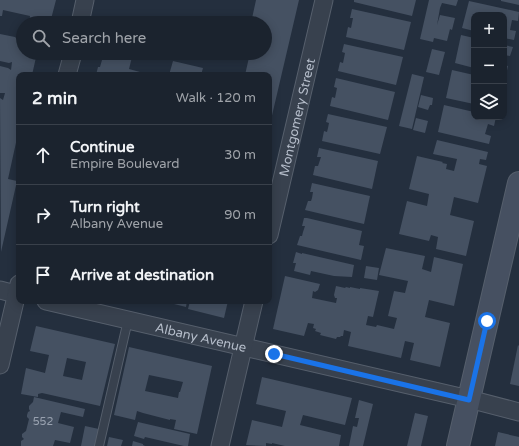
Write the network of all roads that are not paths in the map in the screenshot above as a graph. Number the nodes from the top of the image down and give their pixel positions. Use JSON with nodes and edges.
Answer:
{"nodes":[{"id":1,"x":85,"y":0,"type":"edge"},
{"id":2,"x":324,"y":0,"type":"edge"},
{"id":3,"x":82,"y":16,"type":"edge"},
{"id":4,"x":71,"y":60,"type":"edge"},
{"id":5,"x":69,"y":72,"type":"edge"},
{"id":6,"x":519,"y":183,"type":"edge"},
{"id":7,"x":272,"y":222,"type":"edge"},
{"id":8,"x":0,"y":290,"type":"edge"},
{"id":9,"x":16,"y":291,"type":"edge"},
{"id":10,"x":16,"y":299,"type":"edge"},
{"id":11,"x":59,"y":304,"type":"edge"},
{"id":12,"x":253,"y":304,"type":"edge"},
{"id":13,"x":128,"y":320,"type":"junction"},
{"id":14,"x":243,"y":347,"type":"junction"},
{"id":15,"x":0,"y":365,"type":"edge"},
{"id":16,"x":469,"y":400,"type":"junction"},
{"id":17,"x":519,"y":412,"type":"edge"},
{"id":18,"x":99,"y":446,"type":"edge"},
{"id":19,"x":220,"y":446,"type":"edge"},
{"id":20,"x":458,"y":446,"type":"edge"}],
"edges":[{"from":1,"to":3,"type":"street"},
{"from":2,"to":7,"type":"street","name":"Montgomery Street"},
{"from":4,"to":5,"type":"street"},
{"from":6,"to":16,"type":"main road"},
{"from":8,"to":9,"type":"street"},
{"from":10,"to":15,"type":"street"},
{"from":11,"to":13,"type":"street","name":"Albany Avenue"},
{"from":12,"to":14,"type":"street"},
{"from":13,"to":14,"type":"street","name":"Albany Avenue"},
{"from":13,"to":18,"type":"lane"},
{"from":14,"to":16,"type":"street","name":"Albany Avenue"},
{"from":14,"to":19,"type":"street"},
{"from":16,"to":17,"type":"street","name":"Albany Avenue"},
{"from":16,"to":20,"type":"main road"}]}
